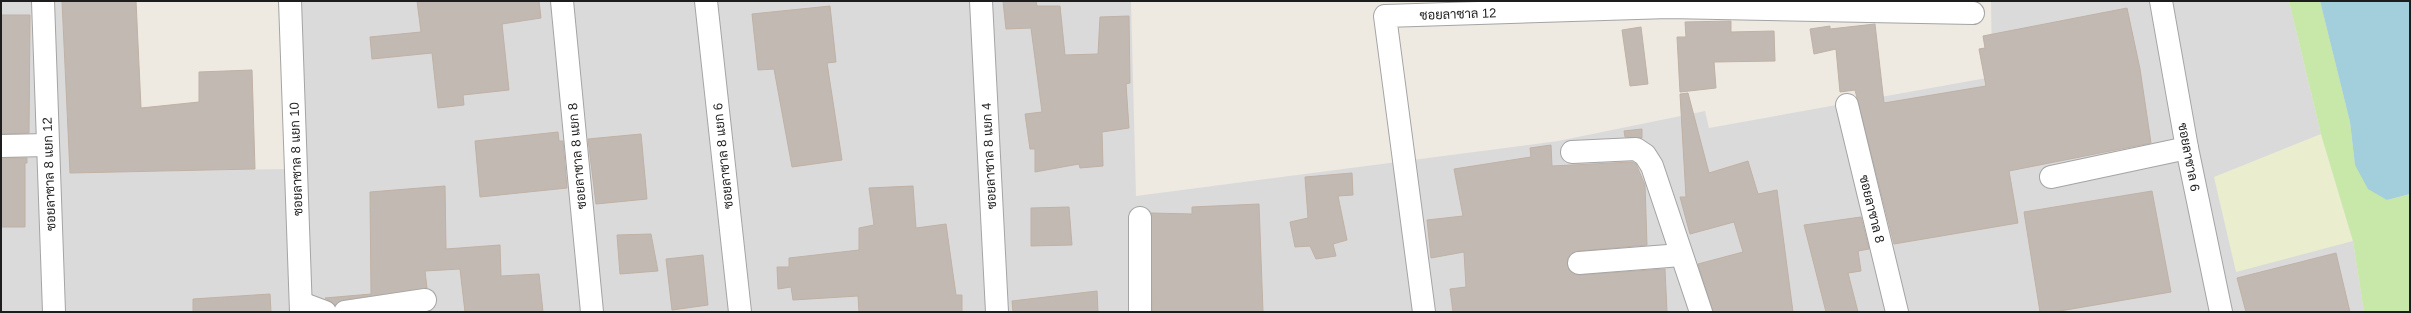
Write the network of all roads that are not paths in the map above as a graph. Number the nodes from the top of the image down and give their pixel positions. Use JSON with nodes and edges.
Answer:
{"nodes":[{"id":1,"x":43,"y":1,"type":"edge"},
{"id":2,"x":562,"y":1,"type":"edge"},
{"id":3,"x":706,"y":1,"type":"edge"},
{"id":4,"x":981,"y":1,"type":"edge"},
{"id":5,"x":2161,"y":1,"type":"edge"},
{"id":6,"x":291,"y":3,"type":"edge"},
{"id":7,"x":1668,"y":4,"type":"edge"},
{"id":8,"x":1973,"y":13,"type":"dead end"},
{"id":9,"x":1846,"y":105,"type":"dead end"},
{"id":10,"x":48,"y":145,"type":"junction"},
{"id":11,"x":1,"y":146,"type":"edge"},
{"id":12,"x":2187,"y":148,"type":"junction"},
{"id":13,"x":1572,"y":152,"type":"dead end"},
{"id":14,"x":2051,"y":177,"type":"dead end"},
{"id":15,"x":1140,"y":218,"type":"dead end"},
{"id":16,"x":1681,"y":255,"type":"junction"},
{"id":17,"x":1579,"y":263,"type":"dead end"},
{"id":18,"x":425,"y":300,"type":"dead end"},
{"id":19,"x":301,"y":307,"type":"edge"},
{"id":20,"x":54,"y":312,"type":"edge"},
{"id":21,"x":325,"y":312,"type":"edge"},
{"id":22,"x":345,"y":312,"type":"edge"},
{"id":23,"x":592,"y":312,"type":"edge"},
{"id":24,"x":740,"y":312,"type":"edge"},
{"id":25,"x":997,"y":312,"type":"edge"},
{"id":26,"x":1140,"y":312,"type":"edge"},
{"id":27,"x":1424,"y":312,"type":"edge"},
{"id":28,"x":1701,"y":312,"type":"edge"},
{"id":29,"x":1897,"y":312,"type":"edge"},
{"id":30,"x":2221,"y":312,"type":"edge"}],
"edges":[{"from":1,"to":10,"type":"street","name":"ซอยลาซาล 8 แยก 12"},
{"from":2,"to":23,"type":"street","name":"ซอยลาซาล 8 แยก 8"},
{"from":3,"to":24,"type":"street","name":"ซอยลาซาล 8 แยก 6"},
{"from":4,"to":25,"type":"street","name":"ซอยลาซาล 8 แยก 4"},
{"from":5,"to":12,"type":"street","name":"ซอยลาซาล 6"},
{"from":6,"to":19,"type":"street","name":"ซอยลาซาล 8 แยก 10"},
{"from":7,"to":8,"type":"street","name":"ซอยลาซาล 12"},
{"from":7,"to":27,"type":"street","name":"ซอยลาซาล 12"},
{"from":9,"to":29,"type":"street","name":"ซอยลาซาล 8"},
{"from":10,"to":11,"type":"street"},
{"from":10,"to":20,"type":"street","name":"ซอยลาซาล 8 แยก 12"},
{"from":12,"to":14,"type":"street"},
{"from":12,"to":30,"type":"street","name":"ซอยลาซาล 6"},
{"from":13,"to":16,"type":"street"},
{"from":15,"to":26,"type":"street"},
{"from":16,"to":17,"type":"street"},
{"from":16,"to":28,"type":"street"},
{"from":18,"to":22,"type":"street"},
{"from":19,"to":21,"type":"street"}]}
